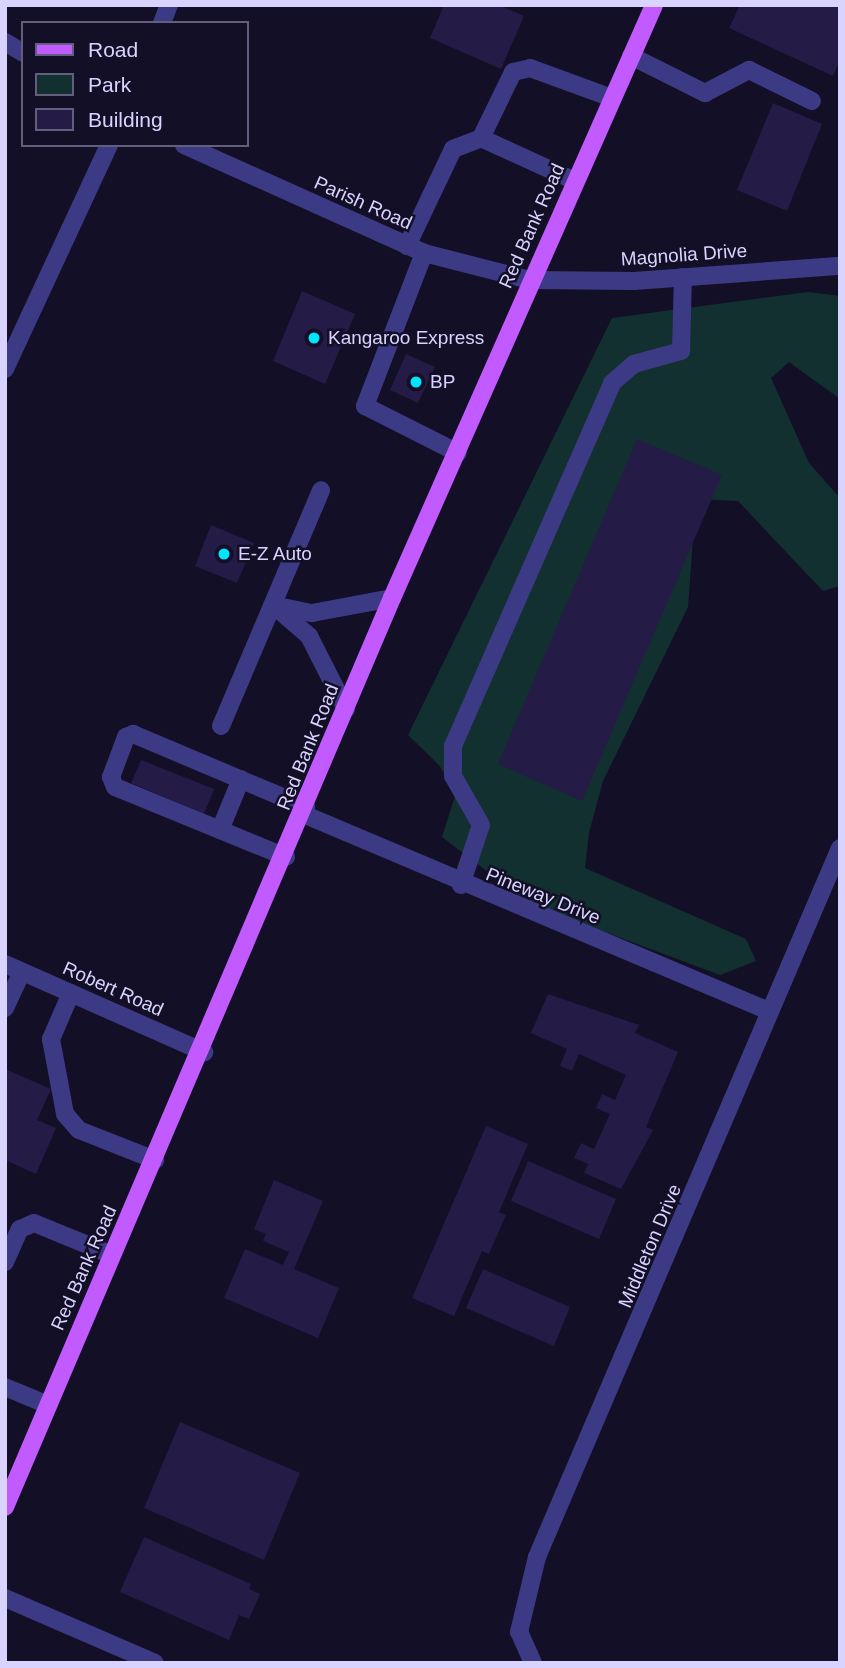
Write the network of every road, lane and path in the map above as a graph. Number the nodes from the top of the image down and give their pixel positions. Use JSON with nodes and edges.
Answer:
{"nodes":[{"id":1,"x":654,"y":5,"type":"edge"},
{"id":2,"x":5,"y":42,"type":"edge"},
{"id":3,"x":21,"y":52,"type":"edge"},
{"id":4,"x":631,"y":56,"type":"junction"},
{"id":5,"x":612,"y":98,"type":"junction"},
{"id":6,"x":812,"y":101,"type":"dead end"},
{"id":7,"x":481,"y":138,"type":"junction"},
{"id":8,"x":108,"y":147,"type":"edge"},
{"id":9,"x":188,"y":147,"type":"edge"},
{"id":10,"x":575,"y":181,"type":"junction"},
{"id":11,"x":407,"y":246,"type":"junction"},
{"id":12,"x":424,"y":253,"type":"junction"},
{"id":13,"x":840,"y":266,"type":"edge"},
{"id":14,"x":683,"y":277,"type":"junction"},
{"id":15,"x":530,"y":280,"type":"junction"},
{"id":16,"x":5,"y":369,"type":"edge"},
{"id":17,"x":458,"y":453,"type":"junction"},
{"id":18,"x":321,"y":490,"type":"dead end"},
{"id":19,"x":392,"y":598,"type":"junction"},
{"id":20,"x":273,"y":605,"type":"junction"},
{"id":21,"x":346,"y":709,"type":"junction"},
{"id":22,"x":221,"y":726,"type":"dead end"},
{"id":23,"x":241,"y":779,"type":"junction"},
{"id":24,"x":305,"y":810,"type":"junction"},
{"id":25,"x":220,"y":830,"type":"junction"},
{"id":26,"x":840,"y":848,"type":"edge"},
{"id":27,"x":286,"y":857,"type":"junction"},
{"id":28,"x":461,"y":885,"type":"junction"},
{"id":29,"x":5,"y":964,"type":"edge"},
{"id":30,"x":22,"y":972,"type":"junction"},
{"id":31,"x":71,"y":993,"type":"junction"},
{"id":32,"x":5,"y":1008,"type":"edge"},
{"id":33,"x":769,"y":1011,"type":"junction"},
{"id":34,"x":204,"y":1052,"type":"junction"},
{"id":35,"x":155,"y":1160,"type":"junction"},
{"id":36,"x":112,"y":1255,"type":"junction"},
{"id":37,"x":5,"y":1262,"type":"edge"},
{"id":38,"x":5,"y":1387,"type":"edge"},
{"id":39,"x":48,"y":1405,"type":"junction"},
{"id":40,"x":5,"y":1507,"type":"edge"},
{"id":41,"x":5,"y":1598,"type":"edge"},
{"id":42,"x":155,"y":1663,"type":"edge"},
{"id":43,"x":533,"y":1663,"type":"edge"}],
"edges":[{"from":1,"to":4,"type":"main road","name":"Red Bank Road"},
{"from":2,"to":3,"type":"street"},
{"from":4,"to":5,"type":"main road","name":"Red Bank Road"},
{"from":4,"to":6,"type":"street"},
{"from":5,"to":7,"type":"street"},
{"from":5,"to":10,"type":"main road","name":"Red Bank Road"},
{"from":7,"to":10,"type":"street"},
{"from":7,"to":11,"type":"street"},
{"from":8,"to":16,"type":"street"},
{"from":9,"to":11,"type":"street","name":"Parish Road"},
{"from":10,"to":15,"type":"main road","name":"Red Bank Road"},
{"from":11,"to":12,"type":"street","name":"Parish Road"},
{"from":12,"to":15,"type":"street","name":"Parish Road"},
{"from":12,"to":17,"type":"street"},
{"from":13,"to":14,"type":"street","name":"Magnolia Drive"},
{"from":14,"to":15,"type":"street","name":"Magnolia Drive"},
{"from":14,"to":28,"type":"street"},
{"from":15,"to":17,"type":"main road","name":"Red Bank Road"},
{"from":17,"to":19,"type":"main road","name":"Red Bank Road"},
{"from":18,"to":20,"type":"street"},
{"from":19,"to":20,"type":"street"},
{"from":19,"to":21,"type":"main road","name":"Red Bank Road"},
{"from":20,"to":21,"type":"street"},
{"from":20,"to":22,"type":"street"},
{"from":21,"to":24,"type":"main road","name":"Red Bank Road"},
{"from":23,"to":24,"type":"street","name":"Pineway Drive"},
{"from":23,"to":25,"type":"street"},
{"from":23,"to":25,"type":"street","name":"Pineway Drive"},
{"from":24,"to":27,"type":"main road","name":"Red Bank Road"},
{"from":24,"to":28,"type":"street","name":"Pineway Drive"},
{"from":25,"to":27,"type":"street"},
{"from":26,"to":33,"type":"street","name":"Middleton Drive"},
{"from":27,"to":34,"type":"main road","name":"Red Bank Road"},
{"from":28,"to":33,"type":"street","name":"Pineway Drive"},
{"from":29,"to":30,"type":"street","name":"Robert Road"},
{"from":30,"to":31,"type":"street","name":"Robert Road"},
{"from":30,"to":32,"type":"street"},
{"from":31,"to":34,"type":"street","name":"Robert Road"},
{"from":31,"to":35,"type":"street"},
{"from":33,"to":43,"type":"street","name":"Middleton Drive"},
{"from":34,"to":35,"type":"main road","name":"Red Bank Road"},
{"from":35,"to":36,"type":"main road","name":"Red Bank Road"},
{"from":36,"to":37,"type":"street"},
{"from":36,"to":39,"type":"main road","name":"Red Bank Road"},
{"from":38,"to":39,"type":"street"},
{"from":39,"to":40,"type":"main road","name":"Red Bank Road"},
{"from":41,"to":42,"type":"street"}]}
